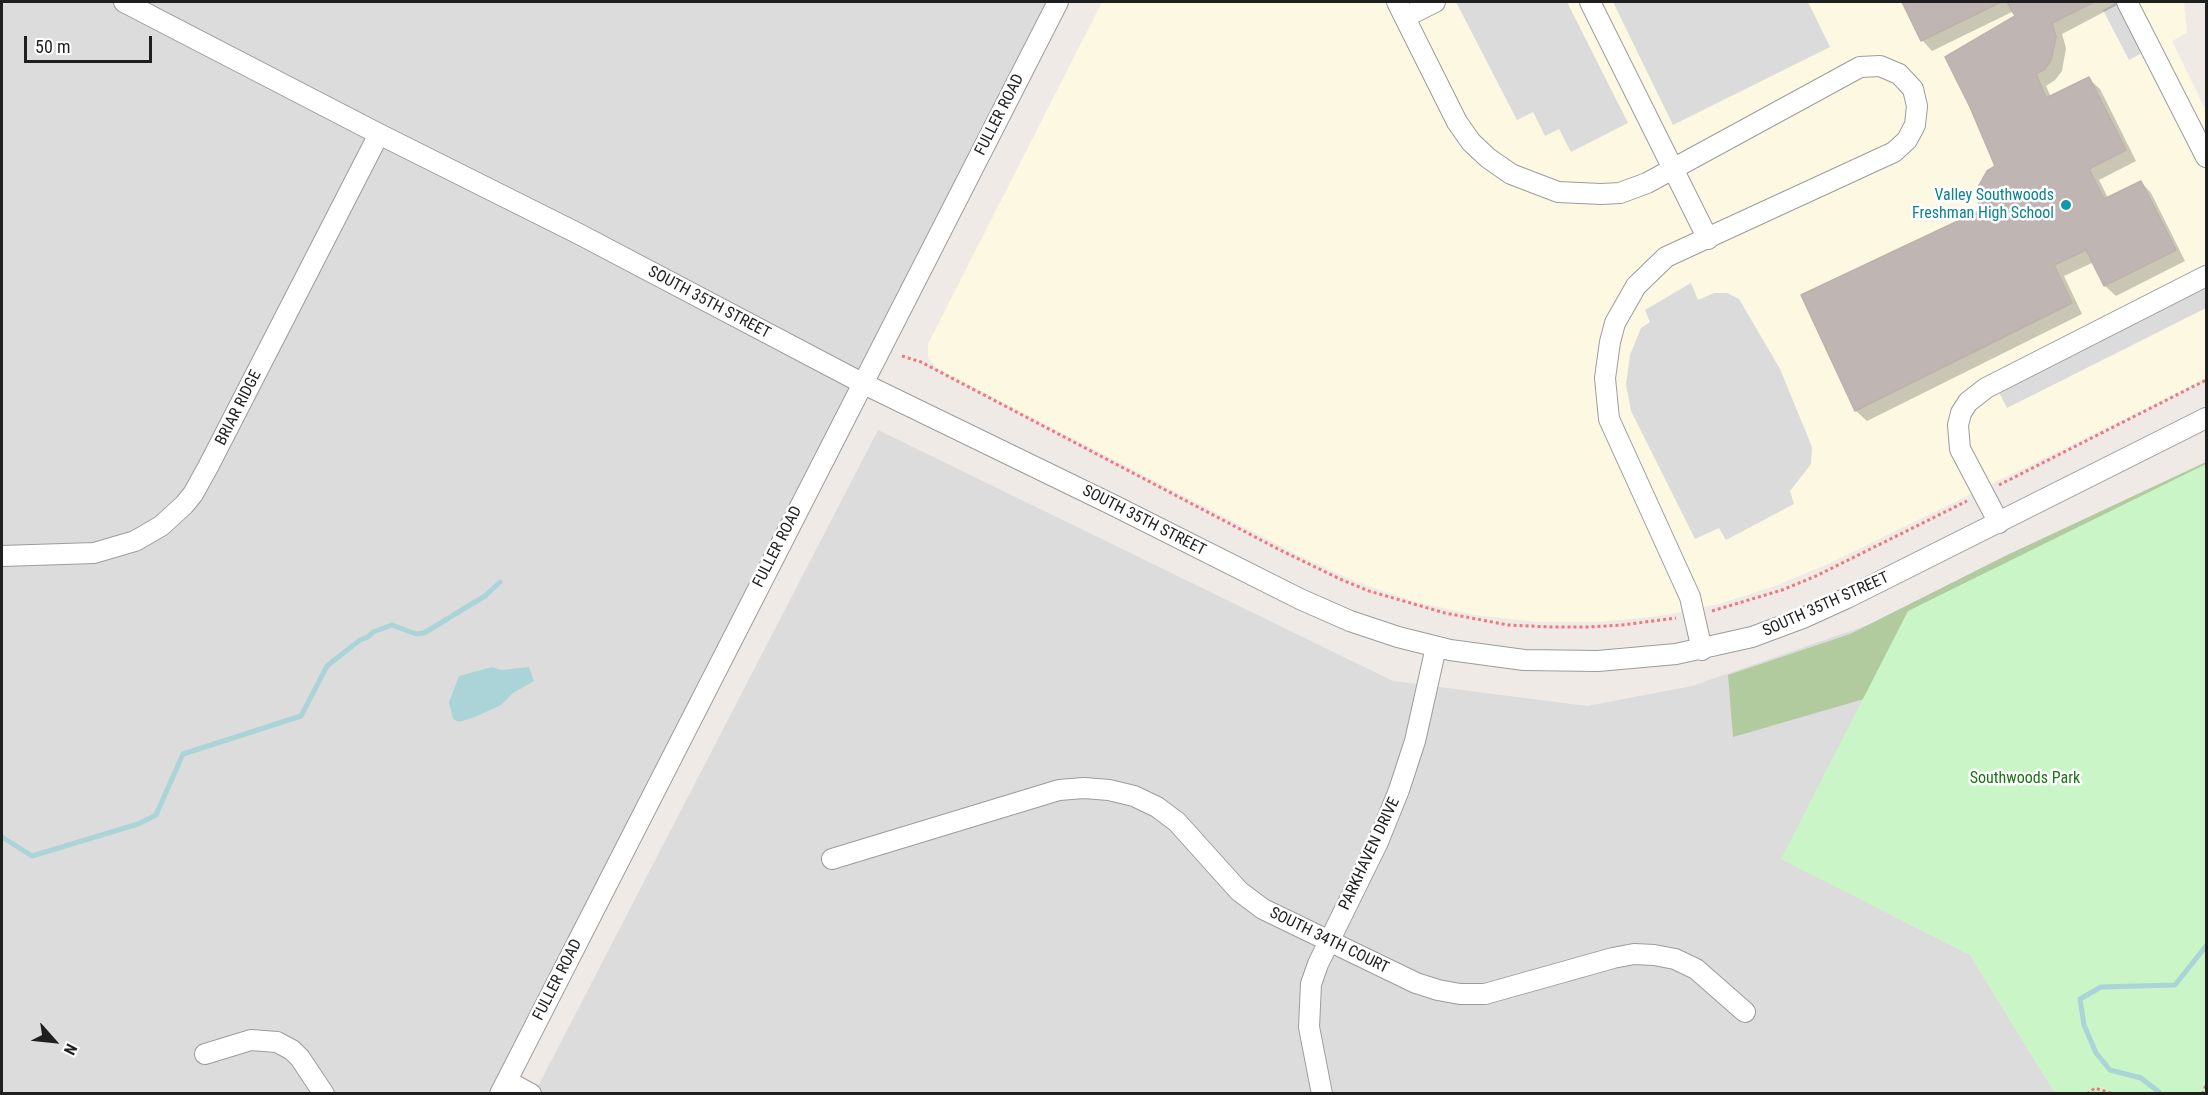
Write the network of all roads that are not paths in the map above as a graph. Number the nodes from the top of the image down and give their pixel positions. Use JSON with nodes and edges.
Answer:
{"nodes":[{"id":1,"x":124,"y":2,"type":"edge"},
{"id":2,"x":1058,"y":2,"type":"edge"},
{"id":3,"x":1435,"y":2,"type":"edge"},
{"id":4,"x":1590,"y":2,"type":"edge"},
{"id":5,"x":2127,"y":2,"type":"edge"},
{"id":6,"x":1401,"y":9,"type":"edge"},
{"id":7,"x":379,"y":134,"type":"junction"},
{"id":8,"x":2206,"y":157,"type":"edge"},
{"id":9,"x":1674,"y":170,"type":"junction"},
{"id":10,"x":1708,"y":239,"type":"junction"},
{"id":11,"x":2206,"y":276,"type":"edge"},
{"id":12,"x":862,"y":382,"type":"junction"},
{"id":13,"x":2206,"y":418,"type":"edge"},
{"id":14,"x":1999,"y":523,"type":"junction"},
{"id":15,"x":2,"y":556,"type":"edge"},
{"id":16,"x":1436,"y":647,"type":"junction"},
{"id":17,"x":1702,"y":650,"type":"junction"},
{"id":18,"x":832,"y":859,"type":"dead end"},
{"id":19,"x":1329,"y":941,"type":"junction"},
{"id":20,"x":1745,"y":1012,"type":"dead end"},
{"id":21,"x":205,"y":1054,"type":"dead end"},
{"id":22,"x":503,"y":1087,"type":"edge"},
{"id":23,"x":324,"y":1094,"type":"edge"},
{"id":24,"x":531,"y":1094,"type":"edge"},
{"id":25,"x":1322,"y":1094,"type":"edge"}],
"edges":[{"from":1,"to":7,"type":"street","name":"SOUTH 35TH STREET"},
{"from":2,"to":12,"type":"street","name":"FULLER ROAD"},
{"from":3,"to":6,"type":"street"},
{"from":4,"to":9,"type":"street"},
{"from":5,"to":8,"type":"street"},
{"from":6,"to":9,"type":"street"},
{"from":7,"to":12,"type":"street","name":"SOUTH 35TH STREET"},
{"from":7,"to":15,"type":"street","name":"BRIAR RIDGE"},
{"from":9,"to":10,"type":"street"},
{"from":9,"to":10,"type":"street"},
{"from":10,"to":17,"type":"street"},
{"from":11,"to":14,"type":"street"},
{"from":12,"to":16,"type":"street","name":"SOUTH 35TH STREET"},
{"from":12,"to":22,"type":"street","name":"FULLER ROAD"},
{"from":13,"to":14,"type":"street","name":"SOUTH 35TH STREET"},
{"from":14,"to":17,"type":"street","name":"SOUTH 35TH STREET"},
{"from":16,"to":17,"type":"street","name":"SOUTH 35TH STREET"},
{"from":16,"to":19,"type":"street","name":"PARKHAVEN DRIVE"},
{"from":18,"to":19,"type":"street","name":"SOUTH 34TH COURT"},
{"from":19,"to":20,"type":"street","name":"SOUTH 34TH COURT"},
{"from":19,"to":25,"type":"street","name":"PARKHAVEN DRIVE"},
{"from":21,"to":23,"type":"street"},
{"from":22,"to":24,"type":"street"}]}
